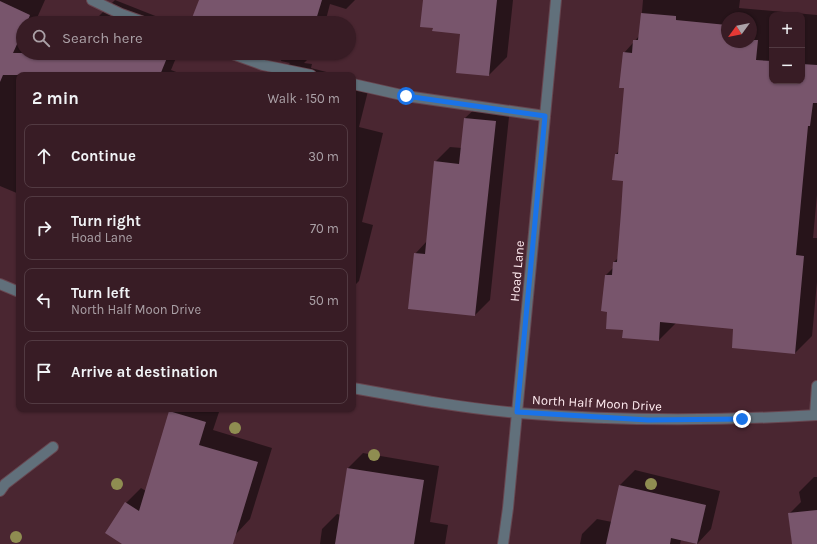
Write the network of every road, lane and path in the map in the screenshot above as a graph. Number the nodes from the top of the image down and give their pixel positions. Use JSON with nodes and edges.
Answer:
{"nodes":[{"id":1,"x":92,"y":0,"type":"edge"},
{"id":2,"x":556,"y":0,"type":"edge"},
{"id":3,"x":127,"y":16,"type":"edge"},
{"id":4,"x":249,"y":60,"type":"edge"},
{"id":5,"x":297,"y":72,"type":"edge"},
{"id":6,"x":356,"y":85,"type":"edge"},
{"id":7,"x":545,"y":116,"type":"junction"},
{"id":8,"x":0,"y":284,"type":"edge"},
{"id":9,"x":16,"y":291,"type":"edge"},
{"id":10,"x":817,"y":386,"type":"edge"},
{"id":11,"x":356,"y":389,"type":"edge"},
{"id":12,"x":517,"y":412,"type":"junction"},
{"id":13,"x":816,"y":415,"type":"edge"},
{"id":14,"x":53,"y":447,"type":"dead end"},
{"id":15,"x":0,"y":491,"type":"edge"},
{"id":16,"x":503,"y":544,"type":"edge"}],
"edges":[{"from":1,"to":3,"type":"street"},
{"from":2,"to":7,"type":"street","name":"Hoad Lane"},
{"from":4,"to":5,"type":"street"},
{"from":6,"to":7,"type":"street"},
{"from":7,"to":12,"type":"street","name":"Hoad Lane"},
{"from":8,"to":9,"type":"street"},
{"from":10,"to":13,"type":"street"},
{"from":11,"to":12,"type":"street","name":"North Half Moon Drive"},
{"from":12,"to":13,"type":"street","name":"North Half Moon Drive"},
{"from":12,"to":16,"type":"street","name":"Hoad Lane"},
{"from":14,"to":15,"type":"street"}]}
